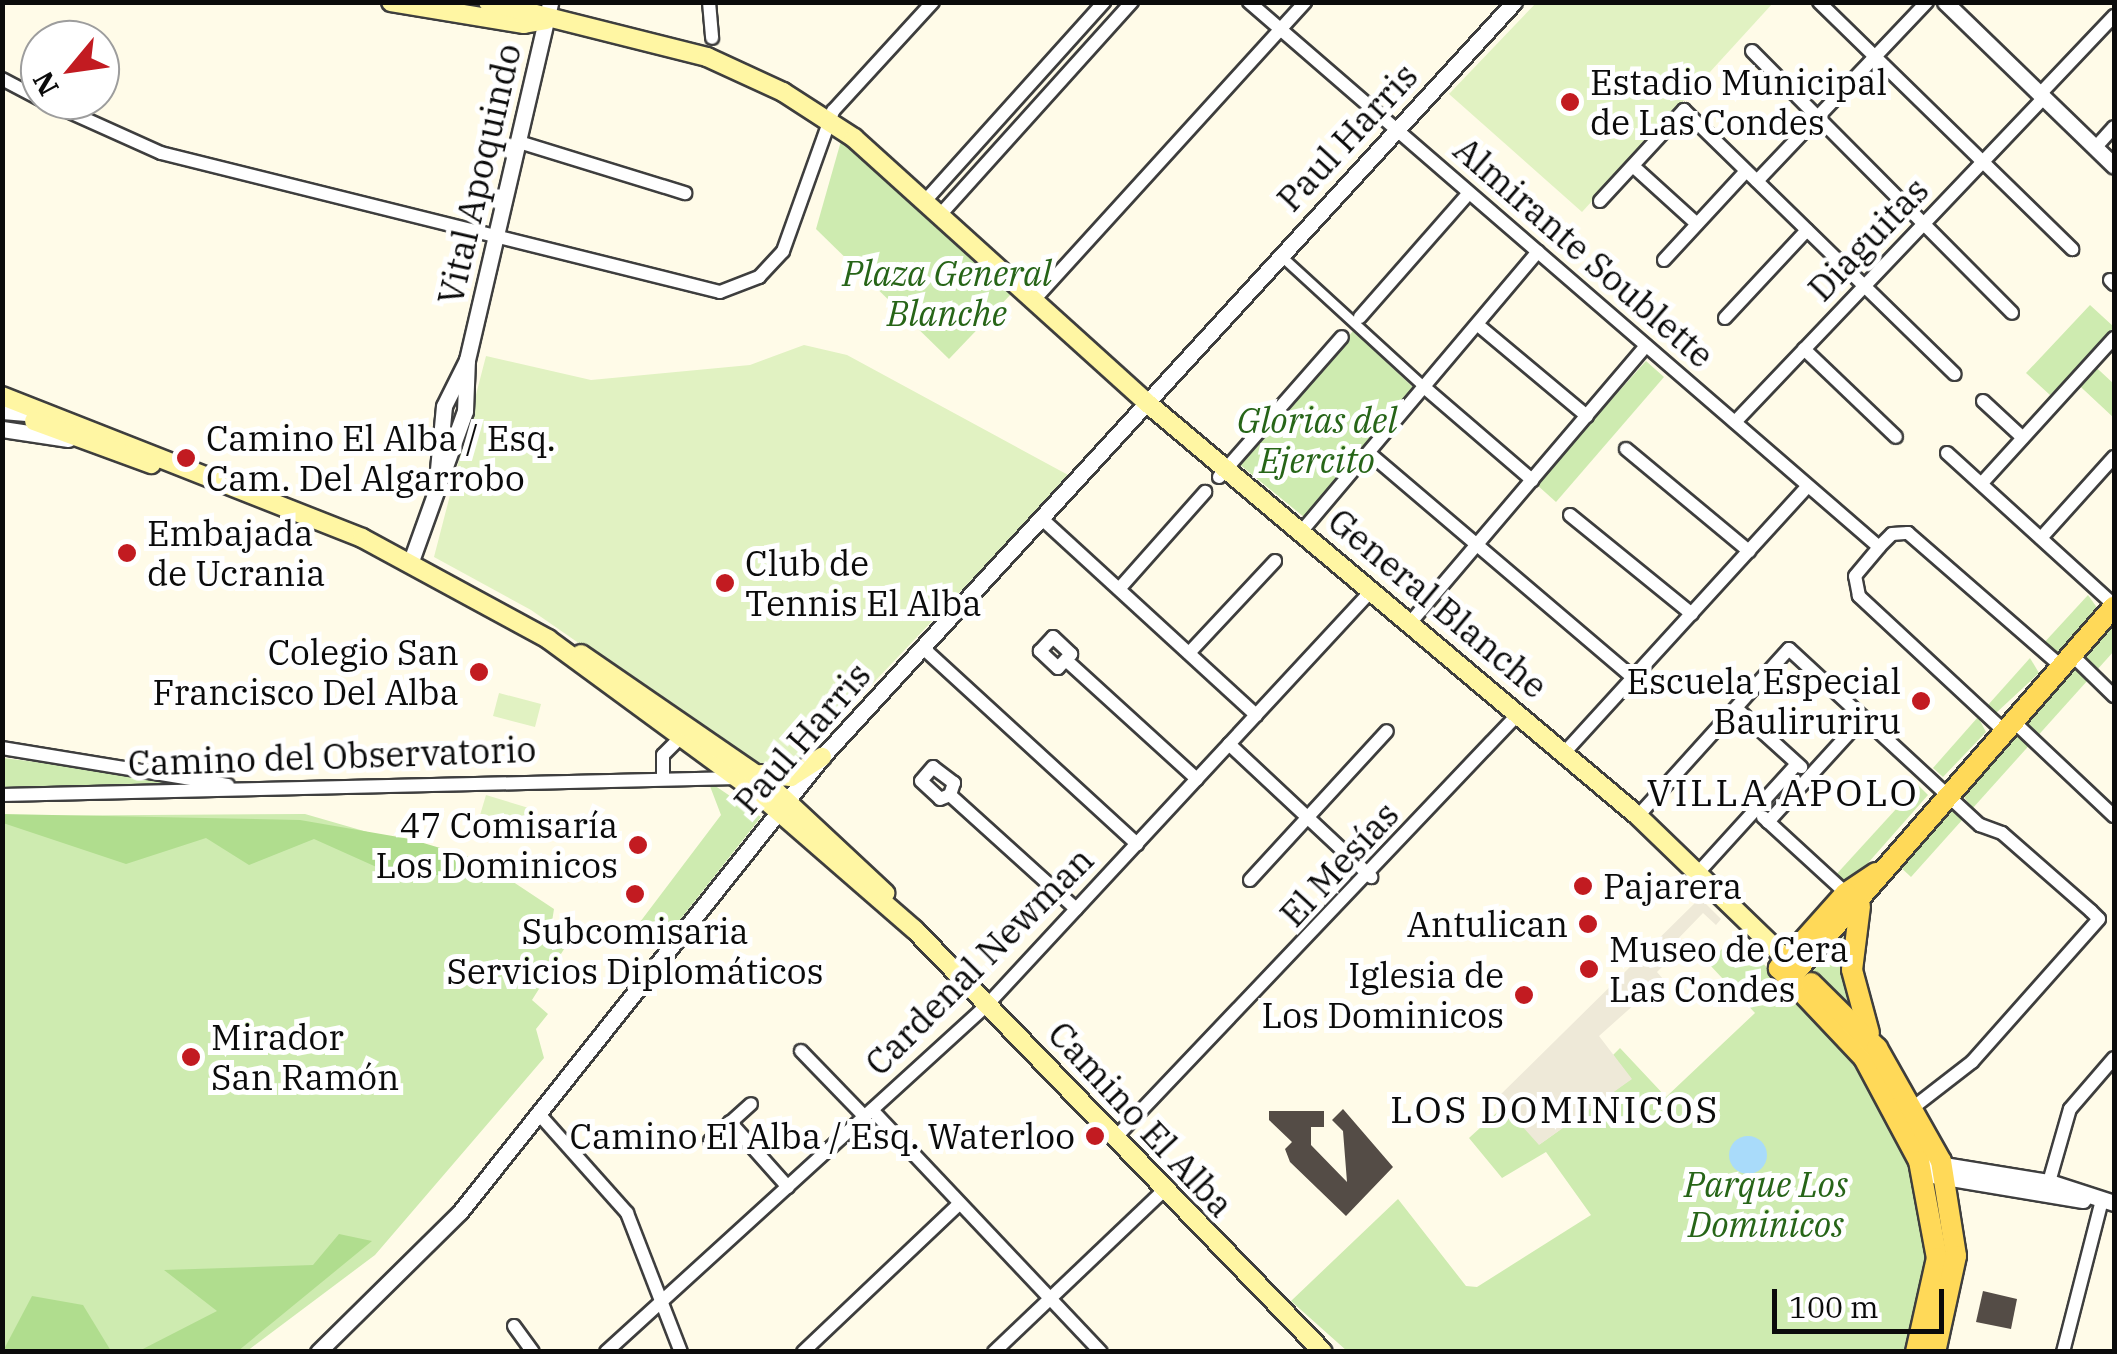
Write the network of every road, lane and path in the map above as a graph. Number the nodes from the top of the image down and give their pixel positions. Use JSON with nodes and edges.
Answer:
{"nodes":[{"id":1,"x":391,"y":2,"type":"edge"},
{"id":2,"x":488,"y":2,"type":"edge"},
{"id":3,"x":709,"y":2,"type":"edge"},
{"id":4,"x":933,"y":2,"type":"edge"},
{"id":5,"x":1104,"y":2,"type":"edge"},
{"id":6,"x":1132,"y":2,"type":"edge"},
{"id":7,"x":1249,"y":2,"type":"edge"},
{"id":8,"x":1306,"y":2,"type":"edge"},
{"id":9,"x":1514,"y":2,"type":"edge"},
{"id":10,"x":1819,"y":2,"type":"edge"},
{"id":11,"x":1928,"y":2,"type":"edge"},
{"id":12,"x":1945,"y":2,"type":"edge"},
{"id":13,"x":548,"y":11,"type":"edge"},
{"id":14,"x":2114,"y":16,"type":"edge"},
{"id":15,"x":1280,"y":29,"type":"junction"},
{"id":16,"x":712,"y":38,"type":"dead end"},
{"id":17,"x":1752,"y":51,"type":"dead end"},
{"id":18,"x":1875,"y":58,"type":"junction"},
{"id":19,"x":1026,"y":88,"type":"junction"},
{"id":20,"x":2042,"y":96,"type":"junction"},
{"id":21,"x":1041,"y":102,"type":"junction"},
{"id":22,"x":1818,"y":117,"type":"junction"},
{"id":23,"x":88,"y":120,"type":"edge"},
{"id":24,"x":828,"y":120,"type":"junction"},
{"id":25,"x":2114,"y":127,"type":"edge"},
{"id":26,"x":1395,"y":128,"type":"junction"},
{"id":27,"x":519,"y":142,"type":"junction"},
{"id":28,"x":2095,"y":148,"type":"junction"},
{"id":29,"x":1983,"y":162,"type":"junction"},
{"id":30,"x":1633,"y":166,"type":"junction"},
{"id":31,"x":2114,"y":166,"type":"edge"},
{"id":32,"x":1746,"y":171,"type":"junction"},
{"id":33,"x":1757,"y":181,"type":"junction"},
{"id":34,"x":1469,"y":193,"type":"junction"},
{"id":35,"x":685,"y":194,"type":"dead end"},
{"id":36,"x":925,"y":200,"type":"junction"},
{"id":37,"x":1600,"y":201,"type":"dead end"},
{"id":38,"x":940,"y":215,"type":"junction"},
{"id":39,"x":1697,"y":224,"type":"junction"},
{"id":40,"x":1924,"y":224,"type":"junction"},
{"id":41,"x":1807,"y":230,"type":"junction"},
{"id":42,"x":494,"y":236,"type":"junction"},
{"id":43,"x":2072,"y":250,"type":"dead end"},
{"id":44,"x":1538,"y":252,"type":"junction"},
{"id":45,"x":1279,"y":254,"type":"junction"},
{"id":46,"x":1664,"y":260,"type":"dead end"},
{"id":47,"x":1864,"y":286,"type":"junction"},
{"id":48,"x":1034,"y":300,"type":"junction"},
{"id":49,"x":2012,"y":313,"type":"dead end"},
{"id":50,"x":1360,"y":317,"type":"dead end"},
{"id":51,"x":1725,"y":318,"type":"dead end"},
{"id":52,"x":1478,"y":325,"type":"junction"},
{"id":53,"x":1342,"y":337,"type":"dead end"},
{"id":54,"x":2114,"y":338,"type":"edge"},
{"id":55,"x":1646,"y":346,"type":"junction"},
{"id":56,"x":1804,"y":349,"type":"junction"},
{"id":57,"x":1955,"y":374,"type":"dead end"},
{"id":58,"x":1424,"y":387,"type":"junction"},
{"id":59,"x":2,"y":396,"type":"edge"},
{"id":60,"x":1983,"y":400,"type":"dead end"},
{"id":61,"x":1146,"y":402,"type":"junction"},
{"id":62,"x":51,"y":415,"type":"junction"},
{"id":63,"x":5,"y":416,"type":"edge"},
{"id":64,"x":1587,"y":416,"type":"junction"},
{"id":65,"x":1734,"y":422,"type":"junction"},
{"id":66,"x":1896,"y":437,"type":"dead end"},
{"id":67,"x":2023,"y":438,"type":"junction"},
{"id":68,"x":1626,"y":449,"type":"dead end"},
{"id":69,"x":1368,"y":453,"type":"junction"},
{"id":70,"x":1946,"y":453,"type":"dead end"},
{"id":71,"x":2114,"y":457,"type":"edge"},
{"id":72,"x":1222,"y":473,"type":"junction"},
{"id":73,"x":190,"y":474,"type":"junction"},
{"id":74,"x":1532,"y":480,"type":"junction"},
{"id":75,"x":1982,"y":483,"type":"junction"},
{"id":76,"x":1808,"y":486,"type":"junction"},
{"id":77,"x":1205,"y":492,"type":"dead end"},
{"id":78,"x":1570,"y":514,"type":"dead end"},
{"id":79,"x":1040,"y":518,"type":"junction"},
{"id":80,"x":1302,"y":532,"type":"junction"},
{"id":81,"x":2041,"y":538,"type":"junction"},
{"id":82,"x":1477,"y":545,"type":"junction"},
{"id":83,"x":1879,"y":547,"type":"junction"},
{"id":84,"x":1749,"y":552,"type":"junction"},
{"id":85,"x":411,"y":561,"type":"junction"},
{"id":86,"x":1275,"y":561,"type":"dead end"},
{"id":87,"x":1119,"y":590,"type":"junction"},
{"id":88,"x":1372,"y":590,"type":"junction"},
{"id":89,"x":2114,"y":606,"type":"edge"},
{"id":90,"x":1692,"y":614,"type":"junction"},
{"id":91,"x":1410,"y":623,"type":"junction"},
{"id":92,"x":548,"y":639,"type":"junction"},
{"id":93,"x":922,"y":648,"type":"junction"},
{"id":94,"x":1189,"y":653,"type":"junction"},
{"id":95,"x":1066,"y":660,"type":"dead end"},
{"id":96,"x":2067,"y":660,"type":"junction"},
{"id":97,"x":1633,"y":678,"type":"junction"},
{"id":98,"x":2114,"y":696,"type":"edge"},
{"id":99,"x":1736,"y":708,"type":"junction"},
{"id":100,"x":1519,"y":713,"type":"junction"},
{"id":101,"x":1256,"y":714,"type":"junction"},
{"id":102,"x":1864,"y":718,"type":"junction"},
{"id":103,"x":2008,"y":725,"type":"junction"},
{"id":104,"x":1386,"y":731,"type":"dead end"},
{"id":105,"x":680,"y":736,"type":"junction"},
{"id":106,"x":714,"y":742,"type":"junction"},
{"id":107,"x":1229,"y":744,"type":"junction"},
{"id":108,"x":2,"y":748,"type":"edge"},
{"id":109,"x":1566,"y":752,"type":"junction"},
{"id":110,"x":822,"y":757,"type":"junction"},
{"id":111,"x":1797,"y":764,"type":"junction"},
{"id":112,"x":747,"y":776,"type":"junction"},
{"id":113,"x":1810,"y":776,"type":"junction"},
{"id":114,"x":663,"y":777,"type":"junction"},
{"id":115,"x":1197,"y":779,"type":"junction"},
{"id":116,"x":245,"y":789,"type":"junction"},
{"id":117,"x":1946,"y":792,"type":"junction"},
{"id":118,"x":950,"y":794,"type":"dead end"},
{"id":119,"x":2,"y":795,"type":"edge"},
{"id":120,"x":782,"y":804,"type":"junction"},
{"id":121,"x":1756,"y":810,"type":"junction"},
{"id":122,"x":1306,"y":816,"type":"junction"},
{"id":123,"x":1638,"y":816,"type":"junction"},
{"id":124,"x":2114,"y":816,"type":"edge"},
{"id":125,"x":1768,"y":822,"type":"junction"},
{"id":126,"x":1136,"y":844,"type":"junction"},
{"id":127,"x":1876,"y":873,"type":"junction"},
{"id":128,"x":1696,"y":875,"type":"junction"},
{"id":129,"x":1371,"y":877,"type":"junction"},
{"id":130,"x":1250,"y":880,"type":"dead end"},
{"id":131,"x":1846,"y":893,"type":"junction"},
{"id":132,"x":1076,"y":909,"type":"junction"},
{"id":133,"x":1785,"y":966,"type":"junction"},
{"id":134,"x":988,"y":1004,"type":"junction"},
{"id":135,"x":1876,"y":1048,"type":"junction"},
{"id":136,"x":801,"y":1051,"type":"dead end"},
{"id":137,"x":2114,"y":1058,"type":"edge"},
{"id":138,"x":750,"y":1104,"type":"dead end"},
{"id":139,"x":1915,"y":1106,"type":"junction"},
{"id":140,"x":538,"y":1113,"type":"junction"},
{"id":141,"x":868,"y":1113,"type":"junction"},
{"id":142,"x":730,"y":1122,"type":"junction"},
{"id":143,"x":1115,"y":1138,"type":"junction"},
{"id":144,"x":710,"y":1141,"type":"dead end"},
{"id":145,"x":1944,"y":1167,"type":"junction"},
{"id":146,"x":1922,"y":1168,"type":"junction"},
{"id":147,"x":2048,"y":1182,"type":"junction"},
{"id":148,"x":788,"y":1187,"type":"junction"},
{"id":149,"x":1164,"y":1190,"type":"junction"},
{"id":150,"x":2108,"y":1201,"type":"edge"},
{"id":151,"x":960,"y":1203,"type":"junction"},
{"id":152,"x":1050,"y":1298,"type":"junction"},
{"id":153,"x":663,"y":1300,"type":"junction"},
{"id":154,"x":514,"y":1326,"type":"dead end"},
{"id":155,"x":318,"y":1352,"type":"edge"},
{"id":156,"x":533,"y":1352,"type":"edge"},
{"id":157,"x":606,"y":1352,"type":"edge"},
{"id":158,"x":681,"y":1352,"type":"edge"},
{"id":159,"x":803,"y":1352,"type":"edge"},
{"id":160,"x":994,"y":1352,"type":"edge"},
{"id":161,"x":1101,"y":1352,"type":"edge"},
{"id":162,"x":1323,"y":1352,"type":"edge"},
{"id":163,"x":1916,"y":1352,"type":"edge"},
{"id":164,"x":1935,"y":1352,"type":"edge"},
{"id":165,"x":2063,"y":1352,"type":"edge"}],
"edges":[{"from":1,"to":13,"type":"main road","name":"General Blanche"},
{"from":2,"to":13,"type":"main road","name":"General Blanche"},
{"from":3,"to":16,"type":"street"},
{"from":4,"to":24,"type":"street"},
{"from":5,"to":19,"type":"street"},
{"from":6,"to":21,"type":"street"},
{"from":7,"to":15,"type":"street","name":"Almirante Soublette"},
{"from":8,"to":15,"type":"street"},
{"from":9,"to":26,"type":"street","name":"Paul Harris"},
{"from":10,"to":18,"type":"street"},
{"from":11,"to":18,"type":"street"},
{"from":12,"to":20,"type":"street"},
{"from":13,"to":24,"type":"main road","name":"General Blanche"},
{"from":13,"to":27,"type":"street","name":"Vital Apoquindo"},
{"from":14,"to":20,"type":"street","name":"Diaguitas"},
{"from":15,"to":26,"type":"street","name":"Almirante Soublette"},
{"from":15,"to":48,"type":"street"},
{"from":17,"to":22,"type":"street"},
{"from":18,"to":22,"type":"street"},
{"from":18,"to":29,"type":"street"},
{"from":19,"to":21,"type":"street"},
{"from":19,"to":36,"type":"street"},
{"from":20,"to":28,"type":"street"},
{"from":20,"to":29,"type":"street","name":"Diaguitas"},
{"from":21,"to":38,"type":"street"},
{"from":22,"to":33,"type":"street"},
{"from":22,"to":40,"type":"street"},
{"from":23,"to":42,"type":"street"},
{"from":24,"to":36,"type":"main road","name":"General Blanche"},
{"from":24,"to":42,"type":"street"},
{"from":25,"to":28,"type":"street"},
{"from":26,"to":34,"type":"street","name":"Almirante Soublette"},
{"from":26,"to":45,"type":"street","name":"Paul Harris"},
{"from":27,"to":35,"type":"street"},
{"from":27,"to":42,"type":"street","name":"Vital Apoquindo"},
{"from":28,"to":31,"type":"street"},
{"from":29,"to":40,"type":"street","name":"Diaguitas"},
{"from":29,"to":43,"type":"street"},
{"from":30,"to":32,"type":"street"},
{"from":30,"to":37,"type":"street"},
{"from":30,"to":39,"type":"street"},
{"from":32,"to":33,"type":"street"},
{"from":32,"to":39,"type":"street"},
{"from":33,"to":41,"type":"street"},
{"from":34,"to":44,"type":"street","name":"Almirante Soublette"},
{"from":34,"to":50,"type":"street"},
{"from":36,"to":38,"type":"main road","name":"General Blanche"},
{"from":38,"to":48,"type":"main road","name":"General Blanche"},
{"from":39,"to":46,"type":"street"},
{"from":40,"to":47,"type":"street","name":"Diaguitas"},
{"from":40,"to":49,"type":"street"},
{"from":41,"to":47,"type":"street"},
{"from":41,"to":51,"type":"street"},
{"from":42,"to":85,"type":"street","name":"Vital Apoquindo"},
{"from":44,"to":52,"type":"street"},
{"from":44,"to":55,"type":"street","name":"Almirante Soublette"},
{"from":45,"to":58,"type":"street"},
{"from":45,"to":61,"type":"street","name":"Paul Harris"},
{"from":47,"to":56,"type":"street","name":"Diaguitas"},
{"from":47,"to":57,"type":"street"},
{"from":48,"to":61,"type":"main road","name":"General Blanche"},
{"from":52,"to":58,"type":"street"},
{"from":52,"to":64,"type":"street"},
{"from":53,"to":72,"type":"street"},
{"from":54,"to":67,"type":"street"},
{"from":55,"to":64,"type":"street"},
{"from":55,"to":65,"type":"street","name":"Almirante Soublette"},
{"from":56,"to":65,"type":"street","name":"Diaguitas"},
{"from":56,"to":66,"type":"street"},
{"from":58,"to":69,"type":"street"},
{"from":58,"to":74,"type":"street"},
{"from":59,"to":62,"type":"main road","name":"Camino El Alba"},
{"from":60,"to":67,"type":"street"},
{"from":61,"to":72,"type":"main road","name":"General Blanche"},
{"from":61,"to":79,"type":"street","name":"Paul Harris"},
{"from":62,"to":63,"type":"street"},
{"from":62,"to":73,"type":"main road","name":"Camino El Alba"},
{"from":63,"to":73,"type":"main road","name":"Camino El Alba"},
{"from":64,"to":74,"type":"street"},
{"from":65,"to":76,"type":"street","name":"Almirante Soublette"},
{"from":67,"to":75,"type":"street"},
{"from":68,"to":84,"type":"street"},
{"from":69,"to":80,"type":"street"},
{"from":69,"to":82,"type":"street"},
{"from":70,"to":75,"type":"street"},
{"from":71,"to":81,"type":"street"},
{"from":72,"to":80,"type":"main road","name":"General Blanche"},
{"from":73,"to":85,"type":"main road","name":"Camino El Alba"},
{"from":74,"to":82,"type":"street"},
{"from":75,"to":81,"type":"street"},
{"from":76,"to":83,"type":"street","name":"Almirante Soublette"},
{"from":76,"to":84,"type":"street"},
{"from":77,"to":87,"type":"street"},
{"from":78,"to":90,"type":"street"},
{"from":79,"to":87,"type":"street"},
{"from":79,"to":93,"type":"street","name":"Paul Harris"},
{"from":80,"to":88,"type":"main road","name":"General Blanche"},
{"from":81,"to":89,"type":"street"},
{"from":82,"to":91,"type":"street"},
{"from":82,"to":97,"type":"street"},
{"from":83,"to":96,"type":"street"},
{"from":83,"to":103,"type":"street"},
{"from":84,"to":90,"type":"street"},
{"from":85,"to":92,"type":"main road","name":"Camino El Alba"},
{"from":86,"to":94,"type":"street"},
{"from":87,"to":94,"type":"street"},
{"from":88,"to":91,"type":"main road","name":"General Blanche"},
{"from":88,"to":101,"type":"street","name":"Cardenal Newman"},
{"from":89,"to":96,"type":"main road"},
{"from":90,"to":97,"type":"street"},
{"from":91,"to":100,"type":"main road","name":"General Blanche"},
{"from":92,"to":105,"type":"main road","name":"Camino El Alba"},
{"from":92,"to":106,"type":"main road","name":"Camino El Alba"},
{"from":93,"to":110,"type":"street","name":"Paul Harris"},
{"from":93,"to":126,"type":"street"},
{"from":94,"to":101,"type":"street"},
{"from":95,"to":115,"type":"street"},
{"from":96,"to":98,"type":"street"},
{"from":96,"to":103,"type":"main road"},
{"from":97,"to":109,"type":"street"},
{"from":99,"to":102,"type":"street"},
{"from":99,"to":111,"type":"street"},
{"from":99,"to":123,"type":"street"},
{"from":100,"to":109,"type":"main road","name":"General Blanche"},
{"from":100,"to":129,"type":"street","name":"El Mesías"},
{"from":101,"to":107,"type":"street","name":"Cardenal Newman"},
{"from":102,"to":113,"type":"street"},
{"from":102,"to":117,"type":"street"},
{"from":103,"to":117,"type":"main road"},
{"from":103,"to":124,"type":"street"},
{"from":104,"to":122,"type":"street"},
{"from":105,"to":106,"type":"street"},
{"from":105,"to":112,"type":"main road","name":"Camino El Alba"},
{"from":105,"to":114,"type":"street"},
{"from":106,"to":112,"type":"main road","name":"Camino El Alba"},
{"from":107,"to":115,"type":"street","name":"Cardenal Newman"},
{"from":107,"to":122,"type":"street"},
{"from":108,"to":116,"type":"street"},
{"from":109,"to":123,"type":"main road","name":"General Blanche"},
{"from":110,"to":112,"type":"main road"},
{"from":110,"to":120,"type":"street","name":"Paul Harris"},
{"from":111,"to":113,"type":"street"},
{"from":111,"to":121,"type":"street"},
{"from":112,"to":114,"type":"street","name":"Camino del Observatorio"},
{"from":112,"to":120,"type":"main road","name":"Camino El Alba"},
{"from":113,"to":125,"type":"street"},
{"from":114,"to":116,"type":"street","name":"Camino del Observatorio"},
{"from":115,"to":126,"type":"street","name":"Cardenal Newman"},
{"from":116,"to":119,"type":"street","name":"Camino del Observatorio"},
{"from":117,"to":127,"type":"main road"},
{"from":117,"to":139,"type":"street"},
{"from":118,"to":132,"type":"street"},
{"from":120,"to":134,"type":"main road","name":"Camino El Alba"},
{"from":120,"to":140,"type":"street","name":"Paul Harris"},
{"from":121,"to":125,"type":"street"},
{"from":121,"to":128,"type":"street"},
{"from":122,"to":129,"type":"street"},
{"from":122,"to":130,"type":"street"},
{"from":123,"to":128,"type":"main road","name":"General Blanche"},
{"from":125,"to":131,"type":"street"},
{"from":126,"to":132,"type":"street","name":"Cardenal Newman"},
{"from":127,"to":131,"type":"main road"},
{"from":127,"to":133,"type":"main road"},
{"from":127,"to":135,"type":"main road"},
{"from":128,"to":133,"type":"main road","name":"General Blanche"},
{"from":129,"to":143,"type":"street","name":"El Mesías"},
{"from":131,"to":133,"type":"main road"},
{"from":132,"to":134,"type":"street","name":"Cardenal Newman"},
{"from":133,"to":135,"type":"main road"},
{"from":133,"to":146,"type":"main road"},
{"from":134,"to":141,"type":"street","name":"Cardenal Newman"},
{"from":134,"to":143,"type":"main road","name":"Camino El Alba"},
{"from":135,"to":139,"type":"main road"},
{"from":136,"to":141,"type":"street"},
{"from":137,"to":147,"type":"street"},
{"from":138,"to":142,"type":"street"},
{"from":139,"to":145,"type":"main road"},
{"from":140,"to":153,"type":"street"},
{"from":140,"to":155,"type":"street","name":"Paul Harris"},
{"from":141,"to":148,"type":"street","name":"Cardenal Newman"},
{"from":141,"to":151,"type":"street"},
{"from":142,"to":144,"type":"street"},
{"from":142,"to":148,"type":"street"},
{"from":143,"to":149,"type":"main road","name":"Camino El Alba"},
{"from":145,"to":146,"type":"street"},
{"from":145,"to":147,"type":"street"},
{"from":145,"to":150,"type":"street"},
{"from":145,"to":164,"type":"main road"},
{"from":146,"to":163,"type":"main road"},
{"from":147,"to":150,"type":"street"},
{"from":148,"to":153,"type":"street","name":"Cardenal Newman"},
{"from":149,"to":152,"type":"street"},
{"from":149,"to":162,"type":"main road","name":"Camino El Alba"},
{"from":150,"to":165,"type":"street"},
{"from":151,"to":152,"type":"street"},
{"from":151,"to":159,"type":"street"},
{"from":152,"to":160,"type":"street"},
{"from":152,"to":161,"type":"street"},
{"from":153,"to":157,"type":"street","name":"Cardenal Newman"},
{"from":153,"to":158,"type":"street"},
{"from":154,"to":156,"type":"street"}]}
